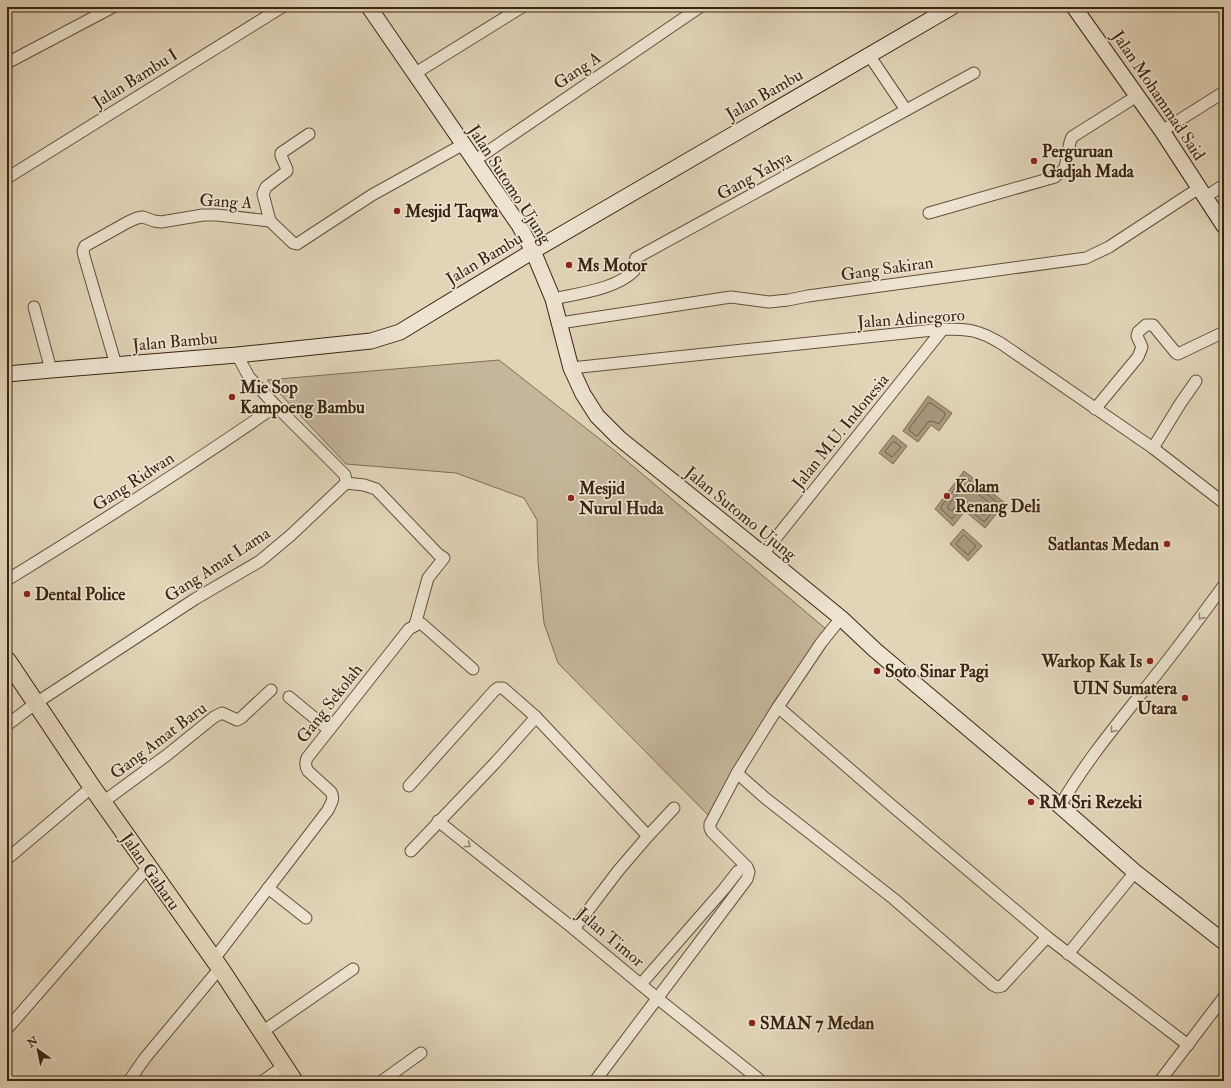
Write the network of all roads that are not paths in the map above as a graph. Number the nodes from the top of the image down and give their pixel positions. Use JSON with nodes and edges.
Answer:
{"nodes":[{"id":1,"x":113,"y":7,"type":"edge"},
{"id":2,"x":282,"y":7,"type":"edge"},
{"id":3,"x":369,"y":7,"type":"edge"},
{"id":4,"x":522,"y":7,"type":"edge"},
{"id":5,"x":700,"y":7,"type":"edge"},
{"id":6,"x":952,"y":7,"type":"edge"},
{"id":7,"x":1074,"y":7,"type":"edge"},
{"id":8,"x":869,"y":56,"type":"junction"},
{"id":9,"x":7,"y":63,"type":"edge"},
{"id":10,"x":974,"y":73,"type":"dead end"},
{"id":11,"x":414,"y":74,"type":"junction"},
{"id":12,"x":1224,"y":92,"type":"edge"},
{"id":13,"x":1137,"y":96,"type":"junction"},
{"id":14,"x":906,"y":110,"type":"junction"},
{"id":15,"x":1162,"y":131,"type":"junction"},
{"id":16,"x":309,"y":134,"type":"dead end"},
{"id":17,"x":462,"y":145,"type":"junction"},
{"id":18,"x":474,"y":161,"type":"junction"},
{"id":19,"x":7,"y":178,"type":"edge"},
{"id":20,"x":1224,"y":186,"type":"edge"},
{"id":21,"x":1202,"y":192,"type":"junction"},
{"id":22,"x":929,"y":213,"type":"dead end"},
{"id":23,"x":270,"y":221,"type":"junction"},
{"id":24,"x":1224,"y":226,"type":"edge"},
{"id":25,"x":533,"y":251,"type":"junction"},
{"id":26,"x":554,"y":299,"type":"junction"},
{"id":27,"x":34,"y":307,"type":"dead end"},
{"id":28,"x":560,"y":323,"type":"junction"},
{"id":29,"x":942,"y":329,"type":"junction"},
{"id":30,"x":1224,"y":332,"type":"edge"},
{"id":31,"x":238,"y":358,"type":"junction"},
{"id":32,"x":116,"y":365,"type":"junction"},
{"id":33,"x":571,"y":368,"type":"junction"},
{"id":34,"x":51,"y":370,"type":"junction"},
{"id":35,"x":7,"y":374,"type":"edge"},
{"id":36,"x":1196,"y":380,"type":"dead end"},
{"id":37,"x":276,"y":406,"type":"junction"},
{"id":38,"x":1096,"y":409,"type":"junction"},
{"id":39,"x":1153,"y":448,"type":"junction"},
{"id":40,"x":346,"y":483,"type":"junction"},
{"id":41,"x":1224,"y":503,"type":"edge"},
{"id":42,"x":763,"y":554,"type":"junction"},
{"id":43,"x":7,"y":580,"type":"edge"},
{"id":44,"x":1224,"y":585,"type":"edge"},
{"id":45,"x":841,"y":618,"type":"junction"},
{"id":46,"x":415,"y":625,"type":"junction"},
{"id":47,"x":7,"y":660,"type":"edge"},
{"id":48,"x":473,"y":669,"type":"dead end"},
{"id":49,"x":271,"y":690,"type":"dead end"},
{"id":50,"x":288,"y":697,"type":"dead end"},
{"id":51,"x":36,"y":703,"type":"junction"},
{"id":52,"x":778,"y":707,"type":"junction"},
{"id":53,"x":536,"y":717,"type":"junction"},
{"id":54,"x":7,"y":725,"type":"edge"},
{"id":55,"x":329,"y":730,"type":"junction"},
{"id":56,"x":737,"y":773,"type":"junction"},
{"id":57,"x":409,"y":786,"type":"dead end"},
{"id":58,"x":92,"y":787,"type":"junction"},
{"id":59,"x":103,"y":802,"type":"junction"},
{"id":60,"x":1060,"y":806,"type":"junction"},
{"id":61,"x":674,"y":808,"type":"dead end"},
{"id":62,"x":438,"y":821,"type":"junction"},
{"id":63,"x":648,"y":836,"type":"junction"},
{"id":64,"x":410,"y":850,"type":"dead end"},
{"id":65,"x":7,"y":859,"type":"edge"},
{"id":66,"x":148,"y":867,"type":"junction"},
{"id":67,"x":738,"y":871,"type":"dead end"},
{"id":68,"x":1135,"y":872,"type":"junction"},
{"id":69,"x":268,"y":888,"type":"junction"},
{"id":70,"x":306,"y":918,"type":"dead end"},
{"id":71,"x":574,"y":929,"type":"junction"},
{"id":72,"x":1048,"y":937,"type":"junction"},
{"id":73,"x":1224,"y":942,"type":"edge"},
{"id":74,"x":1068,"y":954,"type":"junction"},
{"id":75,"x":217,"y":964,"type":"junction"},
{"id":76,"x":353,"y":969,"type":"dead end"},
{"id":77,"x":641,"y":984,"type":"junction"},
{"id":78,"x":1224,"y":997,"type":"edge"},
{"id":79,"x":657,"y":998,"type":"junction"},
{"id":80,"x":7,"y":1029,"type":"edge"},
{"id":81,"x":262,"y":1032,"type":"junction"},
{"id":82,"x":1188,"y":1046,"type":"junction"},
{"id":83,"x":421,"y":1053,"type":"dead end"},
{"id":84,"x":284,"y":1066,"type":"junction"},
{"id":85,"x":129,"y":1081,"type":"edge"},
{"id":86,"x":263,"y":1081,"type":"edge"},
{"id":87,"x":294,"y":1081,"type":"edge"},
{"id":88,"x":382,"y":1081,"type":"edge"},
{"id":89,"x":595,"y":1081,"type":"edge"},
{"id":90,"x":761,"y":1081,"type":"edge"},
{"id":91,"x":1160,"y":1081,"type":"edge"}],
"edges":[{"from":1,"to":9,"type":"street"},
{"from":2,"to":19,"type":"street","name":"Jalan Bambu I"},
{"from":3,"to":11,"type":"main road","name":"Jalan Sutomo Ujung"},
{"from":4,"to":11,"type":"street"},
{"from":5,"to":18,"type":"street","name":"Gang A"},
{"from":6,"to":8,"type":"main road","name":"Jalan Bambu"},
{"from":7,"to":13,"type":"main road","name":"Jalan Mohammad Said"},
{"from":8,"to":14,"type":"street"},
{"from":8,"to":25,"type":"main road","name":"Jalan Bambu"},
{"from":10,"to":14,"type":"street","name":"Gang Yahya"},
{"from":11,"to":17,"type":"main road","name":"Jalan Sutomo Ujung"},
{"from":12,"to":15,"type":"street"},
{"from":13,"to":15,"type":"main road","name":"Jalan Mohammad Said"},
{"from":13,"to":22,"type":"street"},
{"from":14,"to":26,"type":"street","name":"Gang Yahya"},
{"from":15,"to":21,"type":"main road","name":"Jalan Mohammad Said"},
{"from":16,"to":23,"type":"street"},
{"from":17,"to":18,"type":"main road","name":"Jalan Sutomo Ujung"},
{"from":17,"to":23,"type":"street","name":"Gang A"},
{"from":18,"to":25,"type":"main road","name":"Jalan Sutomo Ujung"},
{"from":20,"to":21,"type":"street","name":"Gang Sakiran"},
{"from":21,"to":24,"type":"main road","name":"Jalan Mohammad Said"},
{"from":21,"to":28,"type":"street","name":"Gang Sakiran"},
{"from":23,"to":32,"type":"street","name":"Gang A"},
{"from":25,"to":26,"type":"main road","name":"Jalan Sutomo Ujung"},
{"from":25,"to":31,"type":"main road","name":"Jalan Bambu"},
{"from":26,"to":28,"type":"main road","name":"Jalan Sutomo Ujung"},
{"from":27,"to":34,"type":"street"},
{"from":28,"to":33,"type":"main road","name":"Jalan Sutomo Ujung"},
{"from":29,"to":33,"type":"street","name":"Jalan Adinegoro"},
{"from":29,"to":38,"type":"street","name":"Jalan Adinegoro"},
{"from":29,"to":42,"type":"street","name":"Jalan M.U. Indonesia"},
{"from":30,"to":38,"type":"street"},
{"from":31,"to":32,"type":"main road","name":"Jalan Bambu"},
{"from":31,"to":37,"type":"street"},
{"from":32,"to":34,"type":"main road","name":"Jalan Bambu"},
{"from":33,"to":42,"type":"main road","name":"Jalan Sutomo Ujung"},
{"from":34,"to":35,"type":"main road","name":"Jalan Bambu"},
{"from":36,"to":39,"type":"street"},
{"from":37,"to":40,"type":"street"},
{"from":37,"to":43,"type":"street","name":"Gang Ridwan"},
{"from":38,"to":39,"type":"street","name":"Jalan Adinegoro"},
{"from":39,"to":41,"type":"street","name":"Jalan Adinegoro"},
{"from":40,"to":46,"type":"street"},
{"from":40,"to":51,"type":"street","name":"Gang Amat Lama"},
{"from":42,"to":45,"type":"main road","name":"Jalan Sutomo Ujung"},
{"from":44,"to":60,"type":"street","one_way":true},
{"from":45,"to":52,"type":"street"},
{"from":45,"to":60,"type":"main road","name":"Jalan Sutomo Ujung"},
{"from":46,"to":48,"type":"street"},
{"from":46,"to":55,"type":"street","name":"Gang Sekolah"},
{"from":47,"to":51,"type":"main road","name":"Jalan Gaharu"},
{"from":49,"to":59,"type":"street","name":"Gang Amat Baru"},
{"from":50,"to":55,"type":"street"},
{"from":51,"to":54,"type":"street","name":"Gang Amat Lama"},
{"from":51,"to":58,"type":"main road","name":"Jalan Gaharu"},
{"from":52,"to":56,"type":"street"},
{"from":52,"to":72,"type":"street"},
{"from":53,"to":57,"type":"street"},
{"from":53,"to":62,"type":"street"},
{"from":53,"to":63,"type":"street"},
{"from":55,"to":69,"type":"street","name":"Gang Sekolah"},
{"from":56,"to":72,"type":"street"},
{"from":56,"to":79,"type":"street"},
{"from":58,"to":59,"type":"main road","name":"Jalan Gaharu"},
{"from":58,"to":65,"type":"street"},
{"from":59,"to":66,"type":"main road","name":"Jalan Gaharu"},
{"from":60,"to":68,"type":"main road","name":"Jalan Sutomo Ujung"},
{"from":61,"to":63,"type":"street"},
{"from":62,"to":64,"type":"street"},
{"from":62,"to":71,"type":"street","name":"Jalan Timor","one_way":true},
{"from":63,"to":71,"type":"street"},
{"from":66,"to":75,"type":"main road","name":"Jalan Gaharu"},
{"from":66,"to":80,"type":"street"},
{"from":67,"to":77,"type":"street"},
{"from":68,"to":73,"type":"main road","name":"Jalan Sutomo Ujung"},
{"from":68,"to":74,"type":"street"},
{"from":69,"to":70,"type":"street"},
{"from":69,"to":75,"type":"street","name":"Gang Sekolah"},
{"from":71,"to":77,"type":"street","name":"Jalan Timor"},
{"from":72,"to":74,"type":"street"},
{"from":74,"to":82,"type":"street"},
{"from":75,"to":81,"type":"main road","name":"Jalan Gaharu"},
{"from":75,"to":85,"type":"street","name":"Gang Sekolah"},
{"from":76,"to":81,"type":"street"},
{"from":77,"to":79,"type":"street","name":"Jalan Timor"},
{"from":78,"to":82,"type":"street"},
{"from":79,"to":89,"type":"street"},
{"from":79,"to":90,"type":"street","name":"Jalan Timor"},
{"from":81,"to":84,"type":"main road","name":"Jalan Gaharu"},
{"from":82,"to":91,"type":"street"},
{"from":83,"to":88,"type":"street"},
{"from":84,"to":86,"type":"street"},
{"from":84,"to":87,"type":"main road","name":"Jalan Gaharu"}]}
